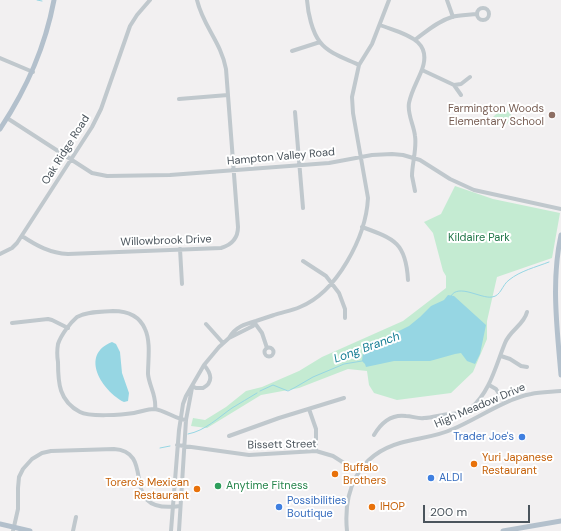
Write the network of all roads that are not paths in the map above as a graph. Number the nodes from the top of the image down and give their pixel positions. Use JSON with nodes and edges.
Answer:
{"nodes":[{"id":1,"x":54,"y":0,"type":"edge"},
{"id":2,"x":150,"y":0,"type":"edge"},
{"id":3,"x":197,"y":0,"type":"edge"},
{"id":4,"x":306,"y":0,"type":"edge"},
{"id":5,"x":389,"y":0,"type":"edge"},
{"id":6,"x":446,"y":0,"type":"edge"},
{"id":7,"x":477,"y":14,"type":"dead end"},
{"id":8,"x":453,"y":17,"type":"junction"},
{"id":9,"x":380,"y":25,"type":"junction"},
{"id":10,"x":416,"y":39,"type":"junction"},
{"id":11,"x":320,"y":42,"type":"junction"},
{"id":12,"x":292,"y":51,"type":"dead end"},
{"id":13,"x":0,"y":58,"type":"edge"},
{"id":14,"x":359,"y":65,"type":"junction"},
{"id":15,"x":422,"y":70,"type":"junction"},
{"id":16,"x":33,"y":72,"type":"junction"},
{"id":17,"x":470,"y":77,"type":"dead end"},
{"id":18,"x":454,"y":85,"type":"junction"},
{"id":19,"x":228,"y":95,"type":"junction"},
{"id":20,"x":461,"y":95,"type":"dead end"},
{"id":21,"x":179,"y":99,"type":"dead end"},
{"id":22,"x":295,"y":112,"type":"dead end"},
{"id":23,"x":7,"y":118,"type":"junction"},
{"id":24,"x":0,"y":129,"type":"edge"},
{"id":25,"x":361,"y":157,"type":"junction"},
{"id":26,"x":414,"y":158,"type":"junction"},
{"id":27,"x":72,"y":160,"type":"junction"},
{"id":28,"x":299,"y":165,"type":"junction"},
{"id":29,"x":234,"y":170,"type":"junction"},
{"id":30,"x":415,"y":191,"type":"dead end"},
{"id":31,"x":302,"y":208,"type":"dead end"},
{"id":32,"x":561,"y":209,"type":"edge"},
{"id":33,"x":362,"y":227,"type":"junction"},
{"id":34,"x":561,"y":235,"type":"edge"},
{"id":35,"x":22,"y":236,"type":"junction"},
{"id":36,"x":180,"y":249,"type":"junction"},
{"id":37,"x":0,"y":254,"type":"edge"},
{"id":38,"x":303,"y":261,"type":"dead end"},
{"id":39,"x":408,"y":280,"type":"dead end"},
{"id":40,"x":330,"y":283,"type":"junction"},
{"id":41,"x":182,"y":284,"type":"dead end"},
{"id":42,"x":527,"y":312,"type":"dead end"},
{"id":43,"x":345,"y":318,"type":"dead end"},
{"id":44,"x":254,"y":322,"type":"junction"},
{"id":45,"x":12,"y":323,"type":"dead end"},
{"id":46,"x":206,"y":324,"type":"dead end"},
{"id":47,"x":68,"y":328,"type":"junction"},
{"id":48,"x":223,"y":343,"type":"junction"},
{"id":49,"x":267,"y":348,"type":"dead end"},
{"id":50,"x":501,"y":356,"type":"junction"},
{"id":51,"x":204,"y":365,"type":"junction"},
{"id":52,"x":527,"y":367,"type":"dead end"},
{"id":53,"x":561,"y":375,"type":"edge"},
{"id":54,"x":489,"y":385,"type":"junction"},
{"id":55,"x":192,"y":386,"type":"junction"},
{"id":56,"x":561,"y":391,"type":"edge"},
{"id":57,"x":344,"y":398,"type":"dead end"},
{"id":58,"x":505,"y":403,"type":"junction"},
{"id":59,"x":155,"y":409,"type":"junction"},
{"id":60,"x":309,"y":409,"type":"junction"},
{"id":61,"x":180,"y":420,"type":"junction"},
{"id":62,"x":186,"y":420,"type":"junction"},
{"id":63,"x":374,"y":435,"type":"dead end"},
{"id":64,"x":230,"y":436,"type":"dead end"},
{"id":65,"x":177,"y":445,"type":"junction"},
{"id":66,"x":184,"y":445,"type":"junction"},
{"id":67,"x":316,"y":451,"type":"junction"},
{"id":68,"x":358,"y":472,"type":"junction"},
{"id":69,"x":180,"y":506,"type":"junction"},
{"id":70,"x":172,"y":507,"type":"junction"},
{"id":71,"x":76,"y":517,"type":"dead end"},
{"id":72,"x":561,"y":521,"type":"edge"},
{"id":73,"x":0,"y":524,"type":"edge"},
{"id":74,"x":13,"y":529,"type":"edge"},
{"id":75,"x":30,"y":531,"type":"edge"},
{"id":76,"x":73,"y":531,"type":"edge"},
{"id":77,"x":171,"y":531,"type":"edge"},
{"id":78,"x":178,"y":531,"type":"edge"},
{"id":79,"x":347,"y":531,"type":"edge"},
{"id":80,"x":503,"y":531,"type":"edge"}],
"edges":[{"from":1,"to":16,"type":"main road"},
{"from":2,"to":27,"type":"street","name":"Oak Ridge Road"},
{"from":3,"to":19,"type":"street","name":"Willowbrook Drive"},
{"from":4,"to":11,"type":"street"},
{"from":5,"to":9,"type":"street"},
{"from":6,"to":8,"type":"street"},
{"from":7,"to":8,"type":"street"},
{"from":8,"to":10,"type":"street"},
{"from":9,"to":10,"type":"street"},
{"from":9,"to":14,"type":"street"},
{"from":10,"to":15,"type":"street"},
{"from":11,"to":12,"type":"street"},
{"from":11,"to":14,"type":"street"},
{"from":13,"to":16,"type":"street"},
{"from":14,"to":25,"type":"street"},
{"from":15,"to":18,"type":"street"},
{"from":15,"to":26,"type":"street"},
{"from":16,"to":23,"type":"main road"},
{"from":17,"to":18,"type":"street"},
{"from":18,"to":20,"type":"street"},
{"from":19,"to":21,"type":"street"},
{"from":19,"to":29,"type":"street","name":"Willowbrook Drive"},
{"from":22,"to":28,"type":"street"},
{"from":23,"to":24,"type":"main road"},
{"from":23,"to":27,"type":"street","name":"Hampton Valley Road"},
{"from":25,"to":26,"type":"street","name":"Hampton Valley Road"},
{"from":25,"to":28,"type":"street","name":"Hampton Valley Road"},
{"from":25,"to":33,"type":"street"},
{"from":26,"to":30,"type":"street"},
{"from":26,"to":32,"type":"street","name":"Hampton Valley Road"},
{"from":27,"to":29,"type":"street","name":"Hampton Valley Road"},
{"from":27,"to":35,"type":"street","name":"Oak Ridge Road"},
{"from":28,"to":29,"type":"street","name":"Hampton Valley Road"},
{"from":28,"to":31,"type":"street"},
{"from":29,"to":36,"type":"street","name":"Willowbrook Drive"},
{"from":33,"to":39,"type":"street"},
{"from":33,"to":40,"type":"street"},
{"from":34,"to":53,"type":"main road"},
{"from":35,"to":36,"type":"street","name":"Willowbrook Drive"},
{"from":35,"to":37,"type":"street","name":"Oak Ridge Road"},
{"from":36,"to":41,"type":"street"},
{"from":38,"to":40,"type":"street"},
{"from":40,"to":43,"type":"street"},
{"from":40,"to":44,"type":"street"},
{"from":42,"to":50,"type":"street"},
{"from":44,"to":48,"type":"street"},
{"from":44,"to":49,"type":"street"},
{"from":45,"to":47,"type":"street"},
{"from":46,"to":48,"type":"street"},
{"from":47,"to":59,"type":"street"},
{"from":47,"to":59,"type":"street"},
{"from":48,"to":51,"type":"street"},
{"from":50,"to":52,"type":"street"},
{"from":50,"to":54,"type":"street"},
{"from":51,"to":55,"type":"street"},
{"from":51,"to":55,"type":"street"},
{"from":54,"to":58,"type":"street"},
{"from":54,"to":63,"type":"street"},
{"from":55,"to":61,"type":"street"},
{"from":55,"to":62,"type":"street"},
{"from":56,"to":58,"type":"street","name":"High Meadow Drive"},
{"from":57,"to":60,"type":"street"},
{"from":58,"to":68,"type":"street","name":"High Meadow Drive"},
{"from":59,"to":61,"type":"street"},
{"from":60,"to":64,"type":"street"},
{"from":60,"to":67,"type":"street"},
{"from":61,"to":62,"type":"street"},
{"from":61,"to":65,"type":"street"},
{"from":62,"to":66,"type":"street"},
{"from":65,"to":66,"type":"street","name":"Bissett Street"},
{"from":65,"to":70,"type":"street"},
{"from":66,"to":67,"type":"street","name":"Bissett Street"},
{"from":66,"to":69,"type":"street"},
{"from":67,"to":68,"type":"street","name":"Bissett Street"},
{"from":68,"to":79,"type":"street","name":"High Meadow Drive"},
{"from":69,"to":70,"type":"street"},
{"from":69,"to":78,"type":"street"},
{"from":70,"to":74,"type":"street"},
{"from":70,"to":77,"type":"street"},
{"from":71,"to":76,"type":"street"},
{"from":72,"to":80,"type":"main road"},
{"from":73,"to":74,"type":"main road"},
{"from":74,"to":75,"type":"main road"}]}
